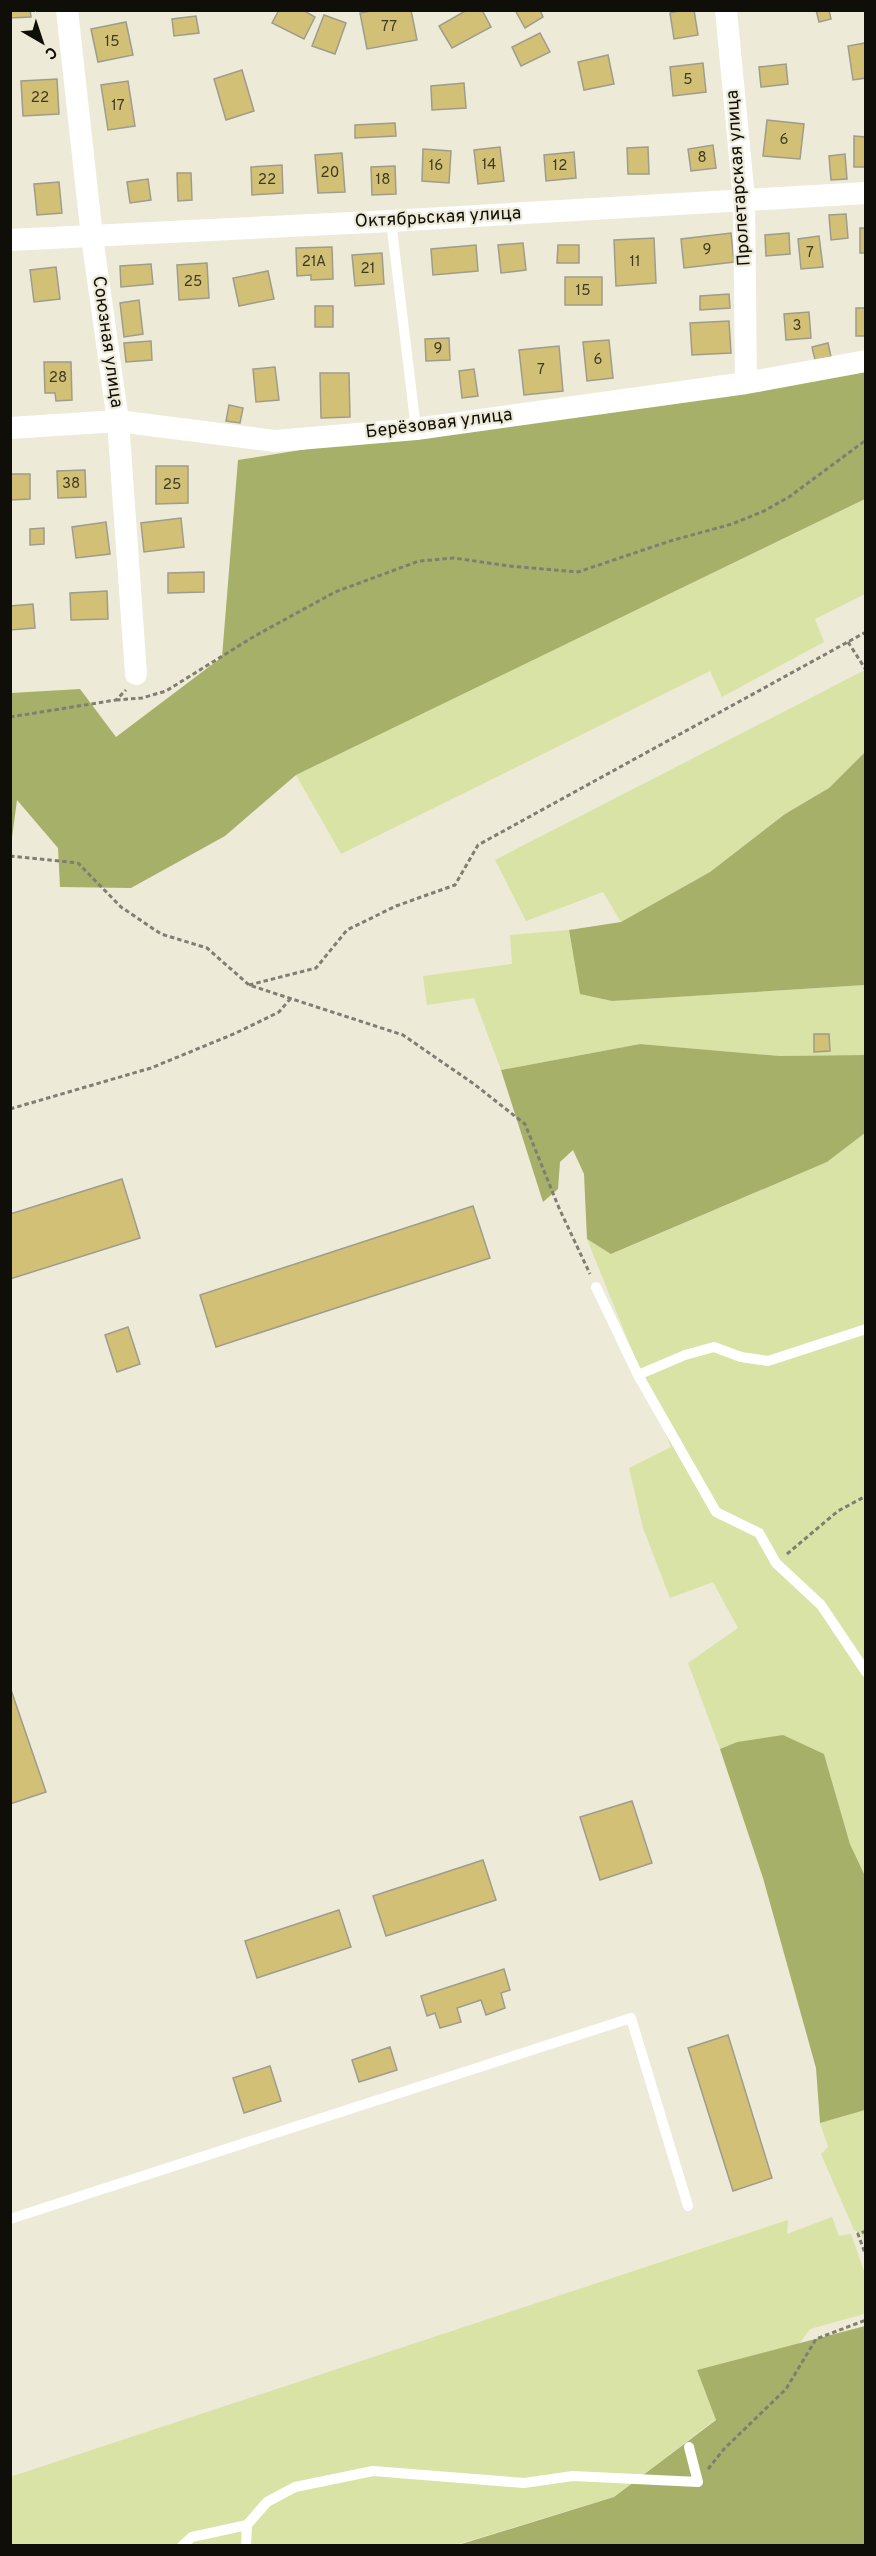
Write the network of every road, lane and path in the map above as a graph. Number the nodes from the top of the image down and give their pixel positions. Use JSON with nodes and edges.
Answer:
{"nodes":[{"id":1,"x":67,"y":10,"type":"edge"},
{"id":2,"x":726,"y":10,"type":"edge"},
{"id":3,"x":866,"y":193,"type":"edge"},
{"id":4,"x":744,"y":199,"type":"junction"},
{"id":5,"x":392,"y":221,"type":"junction"},
{"id":6,"x":92,"y":237,"type":"junction"},
{"id":7,"x":10,"y":240,"type":"edge"},
{"id":8,"x":866,"y":361,"type":"edge"},
{"id":9,"x":746,"y":383,"type":"junction"},
{"id":10,"x":118,"y":421,"type":"junction"},
{"id":11,"x":10,"y":428,"type":"edge"},
{"id":12,"x":416,"y":429,"type":"junction"},
{"id":13,"x":866,"y":440,"type":"edge"},
{"id":14,"x":866,"y":632,"type":"edge"},
{"id":15,"x":848,"y":642,"type":"junction"},
{"id":16,"x":866,"y":670,"type":"edge"},
{"id":17,"x":136,"y":674,"type":"joint"},
{"id":18,"x":116,"y":700,"type":"junction"},
{"id":19,"x":10,"y":717,"type":"edge"},
{"id":20,"x":10,"y":856,"type":"edge"},
{"id":21,"x":249,"y":984,"type":"junction"},
{"id":22,"x":291,"y":998,"type":"junction"},
{"id":23,"x":10,"y":1109,"type":"edge"},
{"id":24,"x":596,"y":1287,"type":"joint"},
{"id":25,"x":866,"y":1329,"type":"edge"},
{"id":26,"x":638,"y":1375,"type":"junction"},
{"id":27,"x":866,"y":1496,"type":"edge"},
{"id":28,"x":776,"y":1563,"type":"junction"},
{"id":29,"x":866,"y":1672,"type":"edge"},
{"id":30,"x":688,"y":2206,"type":"dead end"},
{"id":31,"x":10,"y":2219,"type":"edge"},
{"id":32,"x":866,"y":2231,"type":"edge"},
{"id":33,"x":866,"y":2256,"type":"edge"},
{"id":34,"x":866,"y":2320,"type":"edge"},
{"id":35,"x":689,"y":2447,"type":"dead end"},
{"id":36,"x":698,"y":2482,"type":"junction"},
{"id":37,"x":247,"y":2524,"type":"junction"},
{"id":38,"x":182,"y":2546,"type":"edge"},
{"id":39,"x":246,"y":2546,"type":"edge"}],
"edges":[{"from":1,"to":6,"type":"street","name":"Союзная улица"},
{"from":2,"to":4,"type":"street","name":"Пролетарская улица"},
{"from":3,"to":4,"type":"street","name":"Октябрьская улица"},
{"from":4,"to":5,"type":"street","name":"Октябрьская улица"},
{"from":4,"to":9,"type":"street","name":"Пролетарская улица"},
{"from":5,"to":6,"type":"street","name":"Октябрьская улица"},
{"from":5,"to":12,"type":"lane"},
{"from":6,"to":7,"type":"street","name":"Октябрьская улица"},
{"from":6,"to":10,"type":"street","name":"Союзная улица"},
{"from":8,"to":9,"type":"street","name":"Берёзовая улица"},
{"from":9,"to":12,"type":"street","name":"Берёзовая улица"},
{"from":10,"to":11,"type":"street","name":"Берёзовая улица"},
{"from":10,"to":12,"type":"street","name":"Берёзовая улица"},
{"from":10,"to":17,"type":"street","name":"Союзная улица"},
{"from":13,"to":18,"type":"path"},
{"from":14,"to":15,"type":"path"},
{"from":15,"to":16,"type":"path"},
{"from":15,"to":21,"type":"path"},
{"from":17,"to":18,"type":"path"},
{"from":18,"to":19,"type":"path"},
{"from":20,"to":21,"type":"path"},
{"from":21,"to":22,"type":"path"},
{"from":22,"to":23,"type":"path"},
{"from":22,"to":24,"type":"path"},
{"from":24,"to":26,"type":"lane"},
{"from":25,"to":26,"type":"lane"},
{"from":26,"to":28,"type":"lane"},
{"from":27,"to":28,"type":"path"},
{"from":28,"to":29,"type":"lane"},
{"from":30,"to":31,"type":"lane"},
{"from":32,"to":33,"type":"path"},
{"from":34,"to":36,"type":"path"},
{"from":35,"to":36,"type":"lane"},
{"from":36,"to":37,"type":"lane"},
{"from":37,"to":38,"type":"lane"},
{"from":37,"to":39,"type":"lane"}]}
